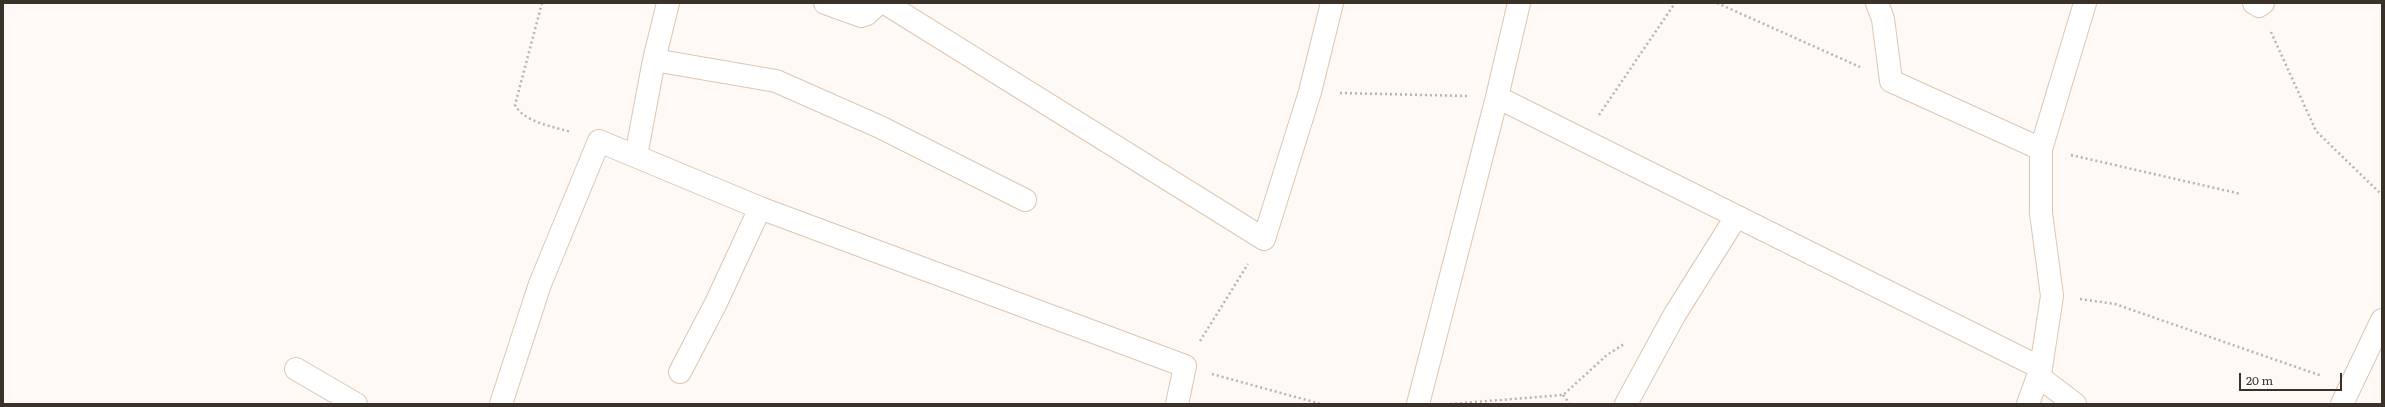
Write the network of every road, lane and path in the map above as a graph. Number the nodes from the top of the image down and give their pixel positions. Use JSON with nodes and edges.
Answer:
{"nodes":[{"id":1,"x":542,"y":3,"type":"edge"},
{"id":2,"x":668,"y":3,"type":"edge"},
{"id":3,"x":825,"y":3,"type":"edge"},
{"id":4,"x":879,"y":3,"type":"edge"},
{"id":5,"x":885,"y":3,"type":"edge"},
{"id":6,"x":1332,"y":3,"type":"edge"},
{"id":7,"x":1519,"y":3,"type":"edge"},
{"id":8,"x":1675,"y":3,"type":"edge"},
{"id":9,"x":1717,"y":3,"type":"edge"},
{"id":10,"x":1877,"y":3,"type":"edge"},
{"id":11,"x":2085,"y":3,"type":"edge"},
{"id":12,"x":2259,"y":4,"type":"edge"},
{"id":13,"x":654,"y":60,"type":"junction"},
{"id":14,"x":1891,"y":81,"type":"junction"},
{"id":15,"x":1310,"y":92,"type":"junction"},
{"id":16,"x":1498,"y":96,"type":"junction"},
{"id":17,"x":1582,"y":139,"type":"junction"},
{"id":18,"x":599,"y":141,"type":"junction"},
{"id":19,"x":2041,"y":148,"type":"junction"},
{"id":20,"x":636,"y":156,"type":"junction"},
{"id":21,"x":2240,"y":194,"type":"dead end"},
{"id":22,"x":2382,"y":195,"type":"edge"},
{"id":23,"x":1025,"y":200,"type":"dead end"},
{"id":24,"x":760,"y":208,"type":"junction"},
{"id":25,"x":1736,"y":217,"type":"junction"},
{"id":26,"x":1264,"y":239,"type":"junction"},
{"id":27,"x":2052,"y":296,"type":"junction"},
{"id":28,"x":2382,"y":320,"type":"edge"},
{"id":29,"x":1627,"y":343,"type":"dead end"},
{"id":30,"x":1185,"y":366,"type":"junction"},
{"id":31,"x":296,"y":369,"type":"dead end"},
{"id":32,"x":680,"y":372,"type":"dead end"},
{"id":33,"x":2040,"y":372,"type":"junction"},
{"id":34,"x":1563,"y":395,"type":"junction"},
{"id":35,"x":2346,"y":395,"type":"edge"},
{"id":36,"x":356,"y":404,"type":"edge"},
{"id":37,"x":501,"y":404,"type":"edge"},
{"id":38,"x":1177,"y":404,"type":"edge"},
{"id":39,"x":1321,"y":404,"type":"edge"},
{"id":40,"x":1418,"y":404,"type":"edge"},
{"id":41,"x":1450,"y":404,"type":"edge"},
{"id":42,"x":1570,"y":404,"type":"edge"},
{"id":43,"x":1626,"y":404,"type":"edge"},
{"id":44,"x":2028,"y":404,"type":"edge"},
{"id":45,"x":2075,"y":404,"type":"edge"}],
"edges":[{"from":1,"to":18,"type":"path"},
{"from":2,"to":13,"type":"street"},
{"from":3,"to":4,"type":"street"},
{"from":5,"to":26,"type":"street"},
{"from":6,"to":15,"type":"street"},
{"from":7,"to":16,"type":"street"},
{"from":8,"to":17,"type":"path"},
{"from":9,"to":14,"type":"path"},
{"from":10,"to":14,"type":"street"},
{"from":11,"to":19,"type":"street"},
{"from":12,"to":22,"type":"path"},
{"from":13,"to":20,"type":"street"},
{"from":13,"to":23,"type":"street"},
{"from":14,"to":19,"type":"street"},
{"from":15,"to":16,"type":"path"},
{"from":15,"to":26,"type":"street"},
{"from":16,"to":17,"type":"street"},
{"from":16,"to":40,"type":"street"},
{"from":17,"to":25,"type":"street"},
{"from":18,"to":20,"type":"street"},
{"from":18,"to":37,"type":"street"},
{"from":19,"to":21,"type":"path"},
{"from":19,"to":27,"type":"street"},
{"from":20,"to":24,"type":"street"},
{"from":24,"to":30,"type":"street"},
{"from":24,"to":32,"type":"street"},
{"from":25,"to":33,"type":"street"},
{"from":25,"to":43,"type":"street"},
{"from":26,"to":30,"type":"path"},
{"from":27,"to":33,"type":"street"},
{"from":27,"to":35,"type":"path"},
{"from":28,"to":35,"type":"street"},
{"from":29,"to":34,"type":"path"},
{"from":30,"to":38,"type":"street"},
{"from":30,"to":39,"type":"path"},
{"from":31,"to":36,"type":"street"},
{"from":33,"to":44,"type":"street"},
{"from":33,"to":45,"type":"street"},
{"from":34,"to":41,"type":"path"},
{"from":34,"to":42,"type":"path"}]}
